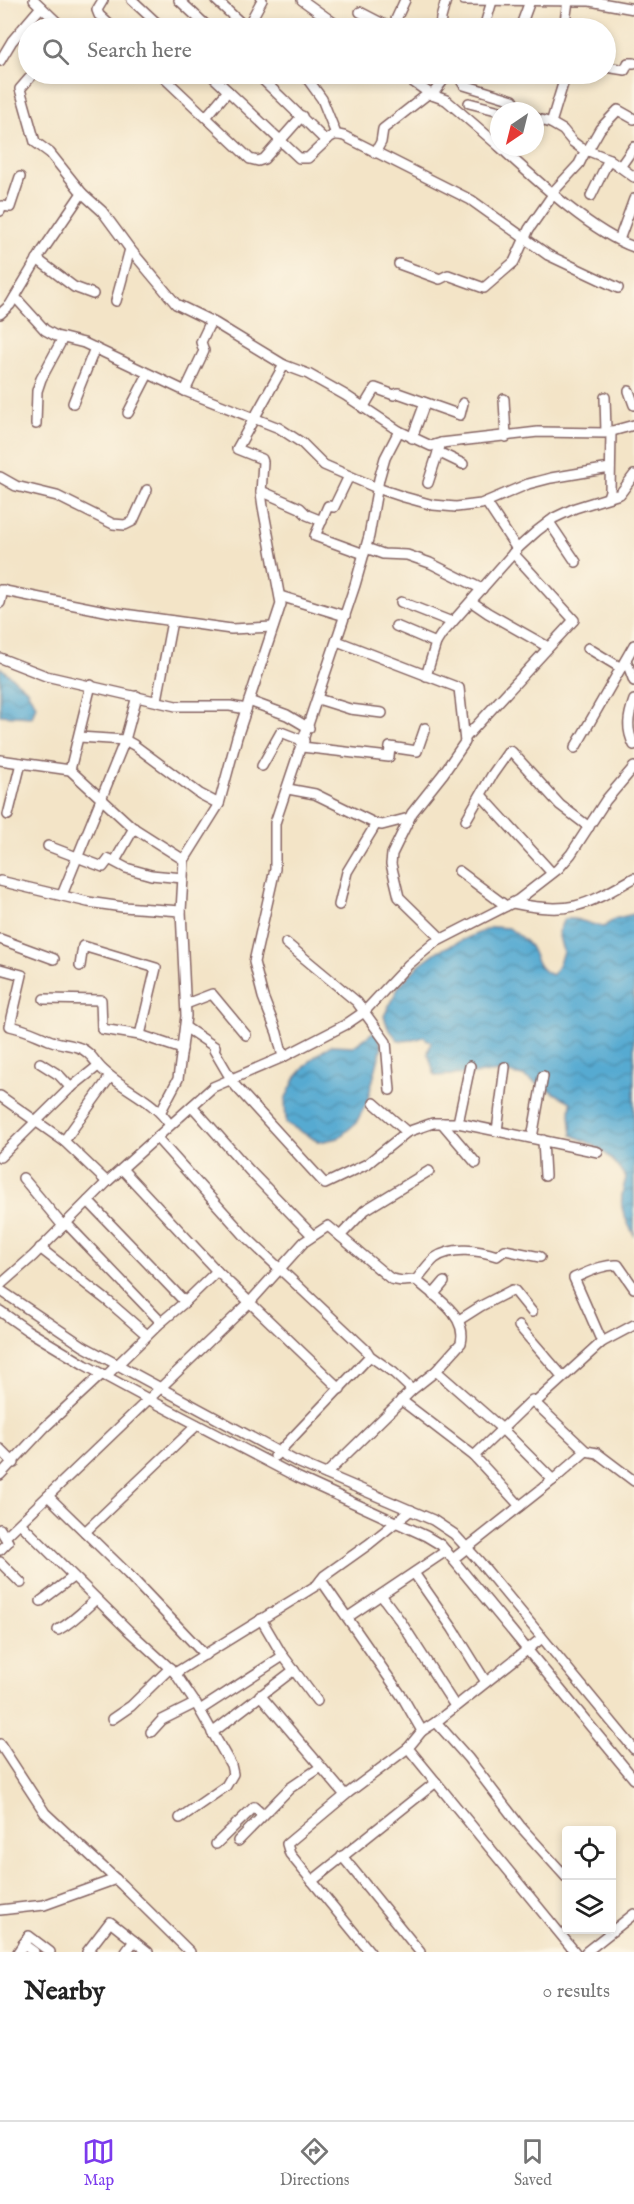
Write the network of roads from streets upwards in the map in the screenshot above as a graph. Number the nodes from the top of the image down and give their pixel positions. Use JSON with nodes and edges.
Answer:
{"nodes":[{"id":1,"x":103,"y":0,"type":"edge"},
{"id":2,"x":132,"y":0,"type":"edge"},
{"id":3,"x":179,"y":0,"type":"edge"},
{"id":4,"x":216,"y":0,"type":"edge"},
{"id":5,"x":262,"y":0,"type":"edge"},
{"id":6,"x":302,"y":0,"type":"edge"},
{"id":7,"x":405,"y":0,"type":"edge"},
{"id":8,"x":446,"y":0,"type":"edge"},
{"id":9,"x":464,"y":0,"type":"edge"},
{"id":10,"x":492,"y":1,"type":"edge"},
{"id":11,"x":530,"y":1,"type":"edge"},
{"id":12,"x":568,"y":1,"type":"edge"},
{"id":13,"x":37,"y":3,"type":"edge"},
{"id":14,"x":634,"y":9,"type":"edge"},
{"id":15,"x":360,"y":12,"type":"dead end"},
{"id":16,"x":27,"y":18,"type":"edge"},
{"id":17,"x":53,"y":18,"type":"edge"},
{"id":18,"x":102,"y":18,"type":"edge"},
{"id":19,"x":151,"y":18,"type":"edge"},
{"id":20,"x":198,"y":18,"type":"edge"},
{"id":21,"x":237,"y":18,"type":"edge"},
{"id":22,"x":250,"y":18,"type":"edge"},
{"id":23,"x":327,"y":18,"type":"edge"},
{"id":24,"x":372,"y":18,"type":"edge"},
{"id":25,"x":396,"y":18,"type":"edge"},
{"id":26,"x":441,"y":18,"type":"edge"},
{"id":27,"x":487,"y":18,"type":"edge"},
{"id":28,"x":524,"y":18,"type":"edge"},
{"id":29,"x":565,"y":18,"type":"edge"},
{"id":30,"x":18,"y":32,"type":"edge"},
{"id":31,"x":0,"y":61,"type":"edge"},
{"id":32,"x":634,"y":63,"type":"edge"},
{"id":33,"x":616,"y":69,"type":"edge"},
{"id":34,"x":25,"y":84,"type":"edge"},
{"id":35,"x":171,"y":84,"type":"edge"},
{"id":36,"x":221,"y":84,"type":"edge"},
{"id":37,"x":268,"y":84,"type":"edge"},
{"id":38,"x":311,"y":84,"type":"edge"},
{"id":39,"x":416,"y":84,"type":"edge"},
{"id":40,"x":439,"y":84,"type":"edge"},
{"id":41,"x":463,"y":84,"type":"edge"},
{"id":42,"x":563,"y":84,"type":"edge"},
{"id":43,"x":228,"y":91,"type":"junction"},
{"id":44,"x":430,"y":94,"type":"junction"},
{"id":45,"x":514,"y":102,"type":"edge"},
{"id":46,"x":470,"y":103,"type":"dead end"},
{"id":47,"x":490,"y":108,"type":"edge"},
{"id":48,"x":302,"y":116,"type":"junction"},
{"id":49,"x":206,"y":117,"type":"junction"},
{"id":50,"x":634,"y":118,"type":"edge"},
{"id":51,"x":544,"y":121,"type":"edge"},
{"id":52,"x":551,"y":123,"type":"junction"},
{"id":53,"x":336,"y":134,"type":"junction"},
{"id":54,"x":490,"y":138,"type":"edge"},
{"id":55,"x":280,"y":141,"type":"junction"},
{"id":56,"x":326,"y":141,"type":"junction"},
{"id":57,"x":634,"y":147,"type":"edge"},
{"id":58,"x":587,"y":150,"type":"junction"},
{"id":59,"x":375,"y":153,"type":"junction"},
{"id":60,"x":510,"y":156,"type":"edge"},
{"id":61,"x":609,"y":159,"type":"junction"},
{"id":62,"x":620,"y":167,"type":"junction"},
{"id":63,"x":20,"y":177,"type":"dead end"},
{"id":64,"x":634,"y":177,"type":"edge"},
{"id":65,"x":82,"y":193,"type":"junction"},
{"id":66,"x":553,"y":193,"type":"junction"},
{"id":67,"x":591,"y":196,"type":"dead end"},
{"id":68,"x":634,"y":199,"type":"edge"},
{"id":69,"x":0,"y":211,"type":"edge"},
{"id":70,"x":524,"y":239,"type":"junction"},
{"id":71,"x":619,"y":240,"type":"junction"},
{"id":72,"x":634,"y":247,"type":"edge"},
{"id":73,"x":130,"y":249,"type":"junction"},
{"id":74,"x":37,"y":259,"type":"junction"},
{"id":75,"x":399,"y":264,"type":"dead end"},
{"id":76,"x":618,"y":288,"type":"dead end"},
{"id":77,"x":93,"y":294,"type":"dead end"},
{"id":78,"x":15,"y":297,"type":"junction"},
{"id":79,"x":117,"y":301,"type":"dead end"},
{"id":80,"x":0,"y":314,"type":"edge"},
{"id":81,"x":211,"y":321,"type":"junction"},
{"id":82,"x":63,"y":338,"type":"junction"},
{"id":83,"x":95,"y":348,"type":"junction"},
{"id":84,"x":284,"y":365,"type":"junction"},
{"id":85,"x":148,"y":374,"type":"junction"},
{"id":86,"x":184,"y":391,"type":"junction"},
{"id":87,"x":629,"y":391,"type":"dead end"},
{"id":88,"x":605,"y":397,"type":"dead end"},
{"id":89,"x":504,"y":399,"type":"dead end"},
{"id":90,"x":73,"y":403,"type":"dead end"},
{"id":91,"x":425,"y":403,"type":"junction"},
{"id":92,"x":463,"y":403,"type":"dead end"},
{"id":93,"x":634,"y":405,"type":"edge"},
{"id":94,"x":363,"y":408,"type":"junction"},
{"id":95,"x":128,"y":413,"type":"dead end"},
{"id":96,"x":254,"y":419,"type":"junction"},
{"id":97,"x":36,"y":424,"type":"dead end"},
{"id":98,"x":634,"y":425,"type":"edge"},
{"id":99,"x":399,"y":431,"type":"junction"},
{"id":100,"x":608,"y":432,"type":"junction"},
{"id":101,"x":506,"y":437,"type":"junction"},
{"id":102,"x":412,"y":438,"type":"junction"},
{"id":103,"x":440,"y":447,"type":"junction"},
{"id":104,"x":464,"y":464,"type":"dead end"},
{"id":105,"x":610,"y":468,"type":"junction"},
{"id":106,"x":634,"y":475,"type":"edge"},
{"id":107,"x":349,"y":476,"type":"junction"},
{"id":108,"x":0,"y":477,"type":"edge"},
{"id":109,"x":428,"y":483,"type":"dead end"},
{"id":110,"x":377,"y":488,"type":"junction"},
{"id":111,"x":147,"y":490,"type":"dead end"},
{"id":112,"x":261,"y":491,"type":"junction"},
{"id":113,"x":608,"y":497,"type":"junction"},
{"id":114,"x":486,"y":502,"type":"junction"},
{"id":115,"x":322,"y":521,"type":"junction"},
{"id":116,"x":549,"y":522,"type":"junction"},
{"id":117,"x":365,"y":551,"type":"junction"},
{"id":118,"x":515,"y":551,"type":"junction"},
{"id":119,"x":576,"y":562,"type":"dead end"},
{"id":120,"x":482,"y":589,"type":"junction"},
{"id":121,"x":2,"y":590,"type":"edge"},
{"id":122,"x":280,"y":596,"type":"junction"},
{"id":123,"x":401,"y":602,"type":"dead end"},
{"id":124,"x":472,"y":602,"type":"junction"},
{"id":125,"x":0,"y":603,"type":"edge"},
{"id":126,"x":345,"y":616,"type":"junction"},
{"id":127,"x":172,"y":621,"type":"junction"},
{"id":128,"x":452,"y":622,"type":"junction"},
{"id":129,"x":396,"y":626,"type":"dead end"},
{"id":130,"x":273,"y":627,"type":"junction"},
{"id":131,"x":337,"y":640,"type":"junction"},
{"id":132,"x":436,"y":643,"type":"junction"},
{"id":133,"x":634,"y":645,"type":"edge"},
{"id":134,"x":548,"y":647,"type":"junction"},
{"id":135,"x":588,"y":648,"type":"dead end"},
{"id":136,"x":0,"y":657,"type":"edge"},
{"id":137,"x":623,"y":664,"type":"junction"},
{"id":138,"x":426,"y":676,"type":"junction"},
{"id":139,"x":634,"y":681,"type":"edge"},
{"id":140,"x":91,"y":686,"type":"junction"},
{"id":141,"x":137,"y":696,"type":"junction"},
{"id":142,"x":318,"y":699,"type":"junction"},
{"id":143,"x":157,"y":700,"type":"junction"},
{"id":144,"x":634,"y":700,"type":"edge"},
{"id":145,"x":248,"y":705,"type":"junction"},
{"id":146,"x":382,"y":713,"type":"dead end"},
{"id":147,"x":309,"y":728,"type":"junction"},
{"id":148,"x":425,"y":728,"type":"dead end"},
{"id":149,"x":79,"y":737,"type":"junction"},
{"id":150,"x":465,"y":738,"type":"junction"},
{"id":151,"x":125,"y":740,"type":"junction"},
{"id":152,"x":303,"y":744,"type":"junction"},
{"id":153,"x":634,"y":745,"type":"edge"},
{"id":154,"x":575,"y":748,"type":"dead end"},
{"id":155,"x":0,"y":760,"type":"edge"},
{"id":156,"x":21,"y":763,"type":"junction"},
{"id":157,"x":262,"y":766,"type":"dead end"},
{"id":158,"x":634,"y":767,"type":"edge"},
{"id":159,"x":70,"y":770,"type":"junction"},
{"id":160,"x":288,"y":789,"type":"junction"},
{"id":161,"x":481,"y":795,"type":"junction"},
{"id":162,"x":100,"y":798,"type":"junction"},
{"id":163,"x":219,"y":804,"type":"junction"},
{"id":164,"x":8,"y":815,"type":"dead end"},
{"id":165,"x":409,"y":818,"type":"junction"},
{"id":166,"x":466,"y":820,"type":"dead end"},
{"id":167,"x":376,"y":824,"type":"junction"},
{"id":168,"x":589,"y":827,"type":"junction"},
{"id":169,"x":134,"y":828,"type":"junction"},
{"id":170,"x":48,"y":846,"type":"dead end"},
{"id":171,"x":76,"y":857,"type":"junction"},
{"id":172,"x":184,"y":860,"type":"junction"},
{"id":173,"x":115,"y":861,"type":"junction"},
{"id":174,"x":459,"y":871,"type":"dead end"},
{"id":175,"x":552,"y":873,"type":"junction"},
{"id":176,"x":183,"y":878,"type":"junction"},
{"id":177,"x":634,"y":878,"type":"edge"},
{"id":178,"x":0,"y":881,"type":"edge"},
{"id":179,"x":62,"y":895,"type":"junction"},
{"id":180,"x":339,"y":905,"type":"dead end"},
{"id":181,"x":509,"y":905,"type":"junction"},
{"id":182,"x":181,"y":911,"type":"junction"},
{"id":183,"x":441,"y":938,"type":"junction"},
{"id":184,"x":1,"y":942,"type":"edge"},
{"id":185,"x":286,"y":943,"type":"dead end"},
{"id":186,"x":54,"y":959,"type":"dead end"},
{"id":187,"x":80,"y":966,"type":"dead end"},
{"id":188,"x":0,"y":969,"type":"edge"},
{"id":189,"x":44,"y":999,"type":"dead end"},
{"id":190,"x":186,"y":1004,"type":"junction"},
{"id":191,"x":364,"y":1012,"type":"junction"},
{"id":192,"x":185,"y":1027,"type":"junction"},
{"id":193,"x":140,"y":1035,"type":"junction"},
{"id":194,"x":246,"y":1035,"type":"dead end"},
{"id":195,"x":182,"y":1049,"type":"junction"},
{"id":196,"x":283,"y":1057,"type":"junction"},
{"id":197,"x":40,"y":1063,"type":"dead end"},
{"id":198,"x":98,"y":1066,"type":"junction"},
{"id":199,"x":470,"y":1066,"type":"dead end"},
{"id":200,"x":505,"y":1067,"type":"dead end"},
{"id":201,"x":543,"y":1076,"type":"dead end"},
{"id":202,"x":110,"y":1077,"type":"junction"},
{"id":203,"x":230,"y":1080,"type":"junction"},
{"id":204,"x":71,"y":1088,"type":"junction"},
{"id":205,"x":390,"y":1090,"type":"dead end"},
{"id":206,"x":0,"y":1096,"type":"edge"},
{"id":207,"x":374,"y":1103,"type":"dead end"},
{"id":208,"x":192,"y":1106,"type":"junction"},
{"id":209,"x":161,"y":1111,"type":"junction"},
{"id":210,"x":37,"y":1122,"type":"junction"},
{"id":211,"x":442,"y":1123,"type":"junction"},
{"id":212,"x":458,"y":1123,"type":"junction"},
{"id":213,"x":170,"y":1125,"type":"junction"},
{"id":214,"x":497,"y":1131,"type":"junction"},
{"id":215,"x":407,"y":1132,"type":"junction"},
{"id":216,"x":157,"y":1138,"type":"junction"},
{"id":217,"x":532,"y":1138,"type":"junction"},
{"id":218,"x":543,"y":1140,"type":"junction"},
{"id":219,"x":64,"y":1141,"type":"junction"},
{"id":220,"x":598,"y":1152,"type":"dead end"},
{"id":221,"x":0,"y":1157,"type":"edge"},
{"id":222,"x":476,"y":1163,"type":"dead end"},
{"id":223,"x":122,"y":1169,"type":"junction"},
{"id":224,"x":429,"y":1172,"type":"dead end"},
{"id":225,"x":545,"y":1176,"type":"dead end"},
{"id":226,"x":23,"y":1178,"type":"dead end"},
{"id":227,"x":107,"y":1182,"type":"junction"},
{"id":228,"x":88,"y":1202,"type":"junction"},
{"id":229,"x":64,"y":1225,"type":"junction"},
{"id":230,"x":312,"y":1235,"type":"junction"},
{"id":231,"x":340,"y":1236,"type":"junction"},
{"id":232,"x":40,"y":1248,"type":"junction"},
{"id":233,"x":540,"y":1257,"type":"dead end"},
{"id":234,"x":281,"y":1269,"type":"junction"},
{"id":235,"x":217,"y":1271,"type":"junction"},
{"id":236,"x":416,"y":1280,"type":"junction"},
{"id":237,"x":444,"y":1282,"type":"dead end"},
{"id":238,"x":0,"y":1285,"type":"edge"},
{"id":239,"x":634,"y":1288,"type":"edge"},
{"id":240,"x":0,"y":1290,"type":"edge"},
{"id":241,"x":433,"y":1295,"type":"junction"},
{"id":242,"x":185,"y":1302,"type":"junction"},
{"id":243,"x":250,"y":1302,"type":"junction"},
{"id":244,"x":0,"y":1311,"type":"edge"},
{"id":245,"x":532,"y":1312,"type":"dead end"},
{"id":246,"x":459,"y":1320,"type":"junction"},
{"id":247,"x":161,"y":1322,"type":"junction"},
{"id":248,"x":634,"y":1325,"type":"edge"},
{"id":249,"x":519,"y":1326,"type":"dead end"},
{"id":250,"x":147,"y":1335,"type":"junction"},
{"id":251,"x":602,"y":1342,"type":"junction"},
{"id":252,"x":370,"y":1356,"type":"junction"},
{"id":253,"x":118,"y":1365,"type":"junction"},
{"id":254,"x":436,"y":1371,"type":"junction"},
{"id":255,"x":104,"y":1375,"type":"junction"},
{"id":256,"x":563,"y":1377,"type":"junction"},
{"id":257,"x":160,"y":1388,"type":"junction"},
{"id":258,"x":340,"y":1389,"type":"junction"},
{"id":259,"x":412,"y":1390,"type":"junction"},
{"id":260,"x":148,"y":1399,"type":"junction"},
{"id":261,"x":401,"y":1400,"type":"junction"},
{"id":262,"x":535,"y":1403,"type":"junction"},
{"id":263,"x":197,"y":1425,"type":"junction"},
{"id":264,"x":501,"y":1428,"type":"junction"},
{"id":265,"x":246,"y":1433,"type":"junction"},
{"id":266,"x":237,"y":1445,"type":"junction"},
{"id":267,"x":0,"y":1449,"type":"edge"},
{"id":268,"x":279,"y":1452,"type":"junction"},
{"id":269,"x":586,"y":1452,"type":"junction"},
{"id":270,"x":474,"y":1456,"type":"junction"},
{"id":271,"x":269,"y":1462,"type":"junction"},
{"id":272,"x":14,"y":1463,"type":"junction"},
{"id":273,"x":326,"y":1474,"type":"junction"},
{"id":274,"x":0,"y":1475,"type":"edge"},
{"id":275,"x":553,"y":1480,"type":"junction"},
{"id":276,"x":634,"y":1481,"type":"edge"},
{"id":277,"x":48,"y":1496,"type":"junction"},
{"id":278,"x":520,"y":1506,"type":"junction"},
{"id":279,"x":411,"y":1510,"type":"junction"},
{"id":280,"x":396,"y":1522,"type":"junction"},
{"id":281,"x":21,"y":1524,"type":"junction"},
{"id":282,"x":3,"y":1532,"type":"edge"},
{"id":283,"x":85,"y":1532,"type":"junction"},
{"id":284,"x":467,"y":1548,"type":"junction"},
{"id":285,"x":0,"y":1550,"type":"edge"},
{"id":286,"x":449,"y":1555,"type":"junction"},
{"id":287,"x":0,"y":1562,"type":"edge"},
{"id":288,"x":414,"y":1573,"type":"junction"},
{"id":289,"x":73,"y":1577,"type":"junction"},
{"id":290,"x":321,"y":1580,"type":"junction"},
{"id":291,"x":21,"y":1583,"type":"dead end"},
{"id":292,"x":381,"y":1595,"type":"junction"},
{"id":293,"x":96,"y":1599,"type":"junction"},
{"id":294,"x":41,"y":1601,"type":"dead end"},
{"id":295,"x":348,"y":1617,"type":"junction"},
{"id":296,"x":261,"y":1619,"type":"junction"},
{"id":297,"x":58,"y":1630,"type":"dead end"},
{"id":298,"x":542,"y":1638,"type":"junction"},
{"id":299,"x":527,"y":1649,"type":"junction"},
{"id":300,"x":205,"y":1655,"type":"junction"},
{"id":301,"x":283,"y":1656,"type":"junction"},
{"id":302,"x":172,"y":1670,"type":"junction"},
{"id":303,"x":294,"y":1670,"type":"junction"},
{"id":304,"x":486,"y":1682,"type":"junction"},
{"id":305,"x":260,"y":1695,"type":"junction"},
{"id":306,"x":318,"y":1701,"type":"dead end"},
{"id":307,"x":198,"y":1706,"type":"junction"},
{"id":308,"x":455,"y":1706,"type":"junction"},
{"id":309,"x":112,"y":1719,"type":"dead end"},
{"id":310,"x":436,"y":1722,"type":"junction"},
{"id":311,"x":422,"y":1731,"type":"junction"},
{"id":312,"x":151,"y":1732,"type":"dead end"},
{"id":313,"x":212,"y":1733,"type":"junction"},
{"id":314,"x":0,"y":1744,"type":"edge"},
{"id":315,"x":408,"y":1748,"type":"junction"},
{"id":316,"x":634,"y":1749,"type":"edge"},
{"id":317,"x":321,"y":1767,"type":"junction"},
{"id":318,"x":634,"y":1779,"type":"edge"},
{"id":319,"x":436,"y":1782,"type":"junction"},
{"id":320,"x":345,"y":1795,"type":"junction"},
{"id":321,"x":263,"y":1815,"type":"junction"},
{"id":322,"x":180,"y":1818,"type":"dead end"},
{"id":323,"x":238,"y":1842,"type":"dead end"},
{"id":324,"x":216,"y":1844,"type":"dead end"},
{"id":325,"x":342,"y":1856,"type":"junction"},
{"id":326,"x":562,"y":1872,"type":"edge"},
{"id":327,"x":116,"y":1879,"type":"junction"},
{"id":328,"x":312,"y":1881,"type":"junction"},
{"id":329,"x":0,"y":1910,"type":"edge"},
{"id":330,"x":634,"y":1914,"type":"edge"},
{"id":331,"x":616,"y":1927,"type":"edge"},
{"id":332,"x":607,"y":1934,"type":"edge"},
{"id":333,"x":134,"y":1941,"type":"junction"},
{"id":334,"x":20,"y":1948,"type":"edge"},
{"id":335,"x":34,"y":1952,"type":"edge"},
{"id":336,"x":50,"y":1952,"type":"edge"},
{"id":337,"x":87,"y":1952,"type":"edge"},
{"id":338,"x":126,"y":1952,"type":"edge"},
{"id":339,"x":148,"y":1952,"type":"edge"},
{"id":340,"x":190,"y":1952,"type":"edge"},
{"id":341,"x":370,"y":1952,"type":"edge"},
{"id":342,"x":420,"y":1952,"type":"edge"},
{"id":343,"x":575,"y":1952,"type":"edge"},
{"id":344,"x":586,"y":1952,"type":"edge"}],
"edges":[{"from":1,"to":18,"type":"street"},
{"from":2,"to":19,"type":"street"},
{"from":3,"to":20,"type":"street"},
{"from":4,"to":21,"type":"street"},
{"from":5,"to":22,"type":"street"},
{"from":6,"to":23,"type":"street"},
{"from":7,"to":25,"type":"street"},
{"from":8,"to":26,"type":"street"},
{"from":9,"to":10,"type":"street"},
{"from":10,"to":11,"type":"street"},
{"from":10,"to":27,"type":"street"},
{"from":11,"to":12,"type":"street"},
{"from":11,"to":28,"type":"street"},
{"from":12,"to":14,"type":"street"},
{"from":12,"to":29,"type":"street"},
{"from":13,"to":16,"type":"street"},
{"from":13,"to":17,"type":"street"},
{"from":15,"to":24,"type":"street"},
{"from":30,"to":31,"type":"street"},
{"from":32,"to":33,"type":"street"},
{"from":34,"to":65,"type":"street"},
{"from":35,"to":49,"type":"street"},
{"from":36,"to":43,"type":"street"},
{"from":37,"to":48,"type":"street"},
{"from":38,"to":53,"type":"street"},
{"from":39,"to":44,"type":"street"},
{"from":40,"to":44,"type":"street"},
{"from":41,"to":45,"type":"street"},
{"from":42,"to":52,"type":"street"},
{"from":43,"to":49,"type":"street"},
{"from":43,"to":55,"type":"street"},
{"from":44,"to":54,"type":"street"},
{"from":44,"to":59,"type":"street"},
{"from":46,"to":47,"type":"street"},
{"from":48,"to":55,"type":"street"},
{"from":48,"to":56,"type":"street"},
{"from":49,"to":55,"type":"street"},
{"from":50,"to":58,"type":"street"},
{"from":51,"to":52,"type":"street"},
{"from":52,"to":58,"type":"street"},
{"from":53,"to":56,"type":"street"},
{"from":53,"to":59,"type":"street"},
{"from":55,"to":56,"type":"street"},
{"from":57,"to":62,"type":"street"},
{"from":58,"to":61,"type":"street"},
{"from":58,"to":66,"type":"street"},
{"from":59,"to":70,"type":"street"},
{"from":60,"to":66,"type":"street"},
{"from":61,"to":62,"type":"street"},
{"from":61,"to":67,"type":"street"},
{"from":62,"to":64,"type":"street"},
{"from":63,"to":69,"type":"street"},
{"from":65,"to":73,"type":"street"},
{"from":65,"to":74,"type":"street"},
{"from":66,"to":70,"type":"street"},
{"from":66,"to":71,"type":"street"},
{"from":68,"to":71,"type":"street"},
{"from":70,"to":75,"type":"street"},
{"from":70,"to":76,"type":"street"},
{"from":71,"to":72,"type":"street"},
{"from":73,"to":79,"type":"street"},
{"from":73,"to":81,"type":"street"},
{"from":74,"to":77,"type":"street"},
{"from":74,"to":78,"type":"street"},
{"from":78,"to":80,"type":"street"},
{"from":78,"to":82,"type":"street"},
{"from":81,"to":84,"type":"street"},
{"from":81,"to":86,"type":"street"},
{"from":82,"to":83,"type":"street"},
{"from":82,"to":97,"type":"street"},
{"from":83,"to":85,"type":"street"},
{"from":83,"to":90,"type":"street"},
{"from":84,"to":94,"type":"street"},
{"from":84,"to":96,"type":"street"},
{"from":85,"to":86,"type":"street"},
{"from":85,"to":95,"type":"street"},
{"from":86,"to":96,"type":"street"},
{"from":87,"to":93,"type":"street"},
{"from":88,"to":100,"type":"street"},
{"from":89,"to":101,"type":"street"},
{"from":91,"to":92,"type":"street"},
{"from":91,"to":94,"type":"street"},
{"from":91,"to":102,"type":"street"},
{"from":94,"to":99,"type":"street"},
{"from":96,"to":107,"type":"street"},
{"from":96,"to":112,"type":"street"},
{"from":98,"to":100,"type":"street"},
{"from":99,"to":102,"type":"street"},
{"from":99,"to":110,"type":"street"},
{"from":100,"to":101,"type":"street"},
{"from":100,"to":105,"type":"street"},
{"from":101,"to":103,"type":"street"},
{"from":102,"to":103,"type":"street"},
{"from":103,"to":104,"type":"street"},
{"from":103,"to":109,"type":"street"},
{"from":105,"to":113,"type":"street"},
{"from":105,"to":114,"type":"street"},
{"from":106,"to":113,"type":"street"},
{"from":107,"to":110,"type":"street"},
{"from":107,"to":115,"type":"street"},
{"from":108,"to":111,"type":"street"},
{"from":110,"to":114,"type":"street"},
{"from":110,"to":117,"type":"street"},
{"from":112,"to":115,"type":"street"},
{"from":112,"to":122,"type":"street"},
{"from":113,"to":116,"type":"street"},
{"from":114,"to":118,"type":"street"},
{"from":115,"to":117,"type":"street"},
{"from":116,"to":118,"type":"street"},
{"from":116,"to":119,"type":"street"},
{"from":117,"to":120,"type":"street"},
{"from":117,"to":126,"type":"street"},
{"from":118,"to":120,"type":"street"},
{"from":118,"to":134,"type":"street"},
{"from":120,"to":124,"type":"street"},
{"from":121,"to":125,"type":"street"},
{"from":121,"to":127,"type":"street"},
{"from":122,"to":126,"type":"street"},
{"from":122,"to":130,"type":"street"},
{"from":123,"to":128,"type":"street"},
{"from":124,"to":128,"type":"street"},
{"from":124,"to":134,"type":"street"},
{"from":126,"to":131,"type":"street"},
{"from":127,"to":130,"type":"street"},
{"from":127,"to":143,"type":"street"},
{"from":128,"to":132,"type":"street"},
{"from":129,"to":132,"type":"street"},
{"from":130,"to":145,"type":"street"},
{"from":131,"to":138,"type":"street"},
{"from":131,"to":142,"type":"street"},
{"from":132,"to":138,"type":"street"},
{"from":133,"to":137,"type":"street"},
{"from":134,"to":150,"type":"street"},
{"from":135,"to":137,"type":"street"},
{"from":136,"to":140,"type":"street"},
{"from":137,"to":139,"type":"street"},
{"from":137,"to":154,"type":"street"},
{"from":138,"to":150,"type":"street"},
{"from":140,"to":141,"type":"street"},
{"from":140,"to":149,"type":"street"},
{"from":141,"to":143,"type":"street"},
{"from":141,"to":151,"type":"street"},
{"from":142,"to":146,"type":"street"},
{"from":142,"to":147,"type":"street"},
{"from":143,"to":145,"type":"street"},
{"from":144,"to":153,"type":"street"},
{"from":145,"to":147,"type":"street"},
{"from":145,"to":163,"type":"street"},
{"from":147,"to":152,"type":"street"},
{"from":148,"to":152,"type":"street"},
{"from":149,"to":151,"type":"street"},
{"from":149,"to":159,"type":"street"},
{"from":150,"to":165,"type":"street"},
{"from":151,"to":162,"type":"street"},
{"from":151,"to":163,"type":"street"},
{"from":152,"to":157,"type":"street"},
{"from":152,"to":160,"type":"street"},
{"from":155,"to":156,"type":"street"},
{"from":156,"to":159,"type":"street"},
{"from":156,"to":164,"type":"street"},
{"from":158,"to":168,"type":"street"},
{"from":159,"to":162,"type":"street"},
{"from":160,"to":167,"type":"street"},
{"from":160,"to":196,"type":"street"},
{"from":161,"to":166,"type":"street"},
{"from":161,"to":168,"type":"street"},
{"from":161,"to":175,"type":"street"},
{"from":162,"to":169,"type":"street"},
{"from":162,"to":171,"type":"street"},
{"from":163,"to":172,"type":"street"},
{"from":165,"to":167,"type":"street"},
{"from":165,"to":183,"type":"street"},
{"from":167,"to":180,"type":"street"},
{"from":168,"to":175,"type":"street"},
{"from":169,"to":172,"type":"street"},
{"from":169,"to":173,"type":"street"},
{"from":170,"to":171,"type":"street"},
{"from":171,"to":173,"type":"street"},
{"from":171,"to":179,"type":"street"},
{"from":172,"to":176,"type":"street"},
{"from":173,"to":176,"type":"street"},
{"from":174,"to":181,"type":"street"},
{"from":175,"to":181,"type":"street"},
{"from":176,"to":182,"type":"street"},
{"from":177,"to":181,"type":"street"},
{"from":178,"to":179,"type":"street"},
{"from":179,"to":182,"type":"street"},
{"from":181,"to":183,"type":"street"},
{"from":182,"to":190,"type":"street"},
{"from":183,"to":191,"type":"street"},
{"from":184,"to":186,"type":"street"},
{"from":185,"to":191,"type":"street"},
{"from":187,"to":193,"type":"street"},
{"from":188,"to":198,"type":"street"},
{"from":189,"to":193,"type":"street"},
{"from":190,"to":192,"type":"street"},
{"from":190,"to":194,"type":"street"},
{"from":191,"to":196,"type":"street"},
{"from":191,"to":205,"type":"street"},
{"from":192,"to":195,"type":"street"},
{"from":192,"to":203,"type":"street"},
{"from":193,"to":195,"type":"street"},
{"from":195,"to":209,"type":"street"},
{"from":196,"to":203,"type":"street"},
{"from":197,"to":204,"type":"street"},
{"from":198,"to":202,"type":"street"},
{"from":198,"to":204,"type":"street"},
{"from":199,"to":212,"type":"street"},
{"from":200,"to":214,"type":"street"},
{"from":201,"to":217,"type":"street"},
{"from":202,"to":209,"type":"street"},
{"from":202,"to":219,"type":"street"},
{"from":203,"to":208,"type":"street"},
{"from":203,"to":215,"type":"street"},
{"from":204,"to":210,"type":"street"},
{"from":206,"to":210,"type":"street"},
{"from":207,"to":215,"type":"street"},
{"from":208,"to":213,"type":"street"},
{"from":208,"to":230,"type":"street"},
{"from":209,"to":213,"type":"street"},
{"from":210,"to":219,"type":"street"},
{"from":210,"to":221,"type":"street"},
{"from":211,"to":212,"type":"street"},
{"from":211,"to":215,"type":"street"},
{"from":211,"to":222,"type":"street"},
{"from":212,"to":214,"type":"street"},
{"from":213,"to":216,"type":"street"},
{"from":214,"to":217,"type":"street"},
{"from":216,"to":223,"type":"street"},
{"from":216,"to":234,"type":"street"},
{"from":217,"to":218,"type":"street"},
{"from":218,"to":220,"type":"street"},
{"from":218,"to":225,"type":"street"},
{"from":219,"to":227,"type":"street"},
{"from":223,"to":227,"type":"street"},
{"from":223,"to":235,"type":"street"},
{"from":224,"to":231,"type":"street"},
{"from":226,"to":229,"type":"street"},
{"from":227,"to":228,"type":"street"},
{"from":228,"to":229,"type":"street"},
{"from":228,"to":242,"type":"street"},
{"from":229,"to":232,"type":"street"},
{"from":229,"to":247,"type":"street"},
{"from":230,"to":231,"type":"street"},
{"from":230,"to":234,"type":"street"},
{"from":231,"to":236,"type":"street"},
{"from":232,"to":238,"type":"street"},
{"from":232,"to":250,"type":"street"},
{"from":233,"to":236,"type":"street"},
{"from":234,"to":243,"type":"street"},
{"from":234,"to":252,"type":"street"},
{"from":235,"to":242,"type":"street"},
{"from":235,"to":243,"type":"street"},
{"from":236,"to":241,"type":"street"},
{"from":237,"to":241,"type":"street"},
{"from":239,"to":251,"type":"street"},
{"from":240,"to":253,"type":"street"},
{"from":241,"to":246,"type":"street"},
{"from":242,"to":247,"type":"street"},
{"from":243,"to":257,"type":"street"},
{"from":243,"to":258,"type":"street"},
{"from":244,"to":255,"type":"street"},
{"from":245,"to":246,"type":"street"},
{"from":246,"to":254,"type":"street"},
{"from":247,"to":250,"type":"street"},
{"from":248,"to":251,"type":"street"},
{"from":249,"to":256,"type":"street"},
{"from":250,"to":253,"type":"street"},
{"from":251,"to":256,"type":"street"},
{"from":252,"to":258,"type":"street"},
{"from":252,"to":259,"type":"street"},
{"from":253,"to":255,"type":"street"},
{"from":253,"to":257,"type":"street"},
{"from":254,"to":259,"type":"street"},
{"from":254,"to":264,"type":"street"},
{"from":255,"to":260,"type":"street"},
{"from":255,"to":272,"type":"street"},
{"from":256,"to":262,"type":"street"},
{"from":257,"to":260,"type":"street"},
{"from":257,"to":265,"type":"street"},
{"from":258,"to":268,"type":"street"},
{"from":259,"to":261,"type":"street"},
{"from":260,"to":263,"type":"street"},
{"from":260,"to":277,"type":"street"},
{"from":261,"to":270,"type":"street"},
{"from":261,"to":273,"type":"street"},
{"from":262,"to":264,"type":"street"},
{"from":262,"to":269,"type":"street"},
{"from":263,"to":266,"type":"street"},
{"from":263,"to":283,"type":"street"},
{"from":264,"to":270,"type":"street"},
{"from":264,"to":275,"type":"street"},
{"from":265,"to":266,"type":"street"},
{"from":265,"to":268,"type":"street"},
{"from":266,"to":271,"type":"street"},
{"from":267,"to":272,"type":"street"},
{"from":268,"to":271,"type":"street"},
{"from":268,"to":273,"type":"street"},
{"from":269,"to":275,"type":"street"},
{"from":269,"to":276,"type":"street"},
{"from":270,"to":278,"type":"street"},
{"from":271,"to":280,"type":"street"},
{"from":272,"to":274,"type":"street"},
{"from":273,"to":279,"type":"street"},
{"from":275,"to":278,"type":"street"},
{"from":277,"to":281,"type":"street"},
{"from":277,"to":283,"type":"street"},
{"from":278,"to":284,"type":"street"},
{"from":279,"to":280,"type":"street"},
{"from":279,"to":284,"type":"street"},
{"from":280,"to":286,"type":"street"},
{"from":280,"to":290,"type":"street"},
{"from":281,"to":282,"type":"street"},
{"from":281,"to":289,"type":"street"},
{"from":282,"to":285,"type":"street"},
{"from":283,"to":300,"type":"street"},
{"from":284,"to":286,"type":"street"},
{"from":284,"to":298,"type":"street"},
{"from":286,"to":288,"type":"street"},
{"from":286,"to":299,"type":"street"},
{"from":287,"to":291,"type":"street"},
{"from":288,"to":292,"type":"street"},
{"from":288,"to":304,"type":"street"},
{"from":289,"to":293,"type":"street"},
{"from":289,"to":294,"type":"street"},
{"from":290,"to":295,"type":"street"},
{"from":290,"to":296,"type":"street"},
{"from":292,"to":295,"type":"street"},
{"from":292,"to":308,"type":"street"},
{"from":293,"to":297,"type":"street"},
{"from":293,"to":302,"type":"street"},
{"from":295,"to":311,"type":"street"},
{"from":296,"to":300,"type":"street"},
{"from":296,"to":301,"type":"street"},
{"from":298,"to":299,"type":"street"},
{"from":298,"to":316,"type":"street"},
{"from":299,"to":304,"type":"street"},
{"from":299,"to":318,"type":"street"},
{"from":300,"to":302,"type":"street"},
{"from":301,"to":303,"type":"street"},
{"from":301,"to":307,"type":"street"},
{"from":302,"to":307,"type":"street"},
{"from":302,"to":309,"type":"street"},
{"from":303,"to":305,"type":"street"},
{"from":303,"to":306,"type":"street"},
{"from":304,"to":308,"type":"street"},
{"from":305,"to":313,"type":"street"},
{"from":305,"to":317,"type":"street"},
{"from":307,"to":312,"type":"street"},
{"from":307,"to":313,"type":"street"},
{"from":308,"to":310,"type":"street"},
{"from":310,"to":311,"type":"street"},
{"from":310,"to":326,"type":"street"},
{"from":311,"to":315,"type":"street"},
{"from":313,"to":322,"type":"street"},
{"from":314,"to":327,"type":"street"},
{"from":315,"to":319,"type":"street"},
{"from":315,"to":320,"type":"street"},
{"from":317,"to":320,"type":"street"},
{"from":317,"to":321,"type":"street"},
{"from":319,"to":325,"type":"street"},
{"from":319,"to":343,"type":"street"},
{"from":320,"to":328,"type":"street"},
{"from":321,"to":323,"type":"street"},
{"from":321,"to":324,"type":"street"},
{"from":325,"to":328,"type":"street"},
{"from":325,"to":342,"type":"street"},
{"from":327,"to":329,"type":"street"},
{"from":327,"to":340,"type":"street"},
{"from":328,"to":341,"type":"street"},
{"from":330,"to":331,"type":"street"},
{"from":332,"to":344,"type":"street"},
{"from":333,"to":337,"type":"street"},
{"from":333,"to":338,"type":"street"},
{"from":333,"to":339,"type":"street"},
{"from":334,"to":335,"type":"street"},
{"from":334,"to":336,"type":"street"}]}
